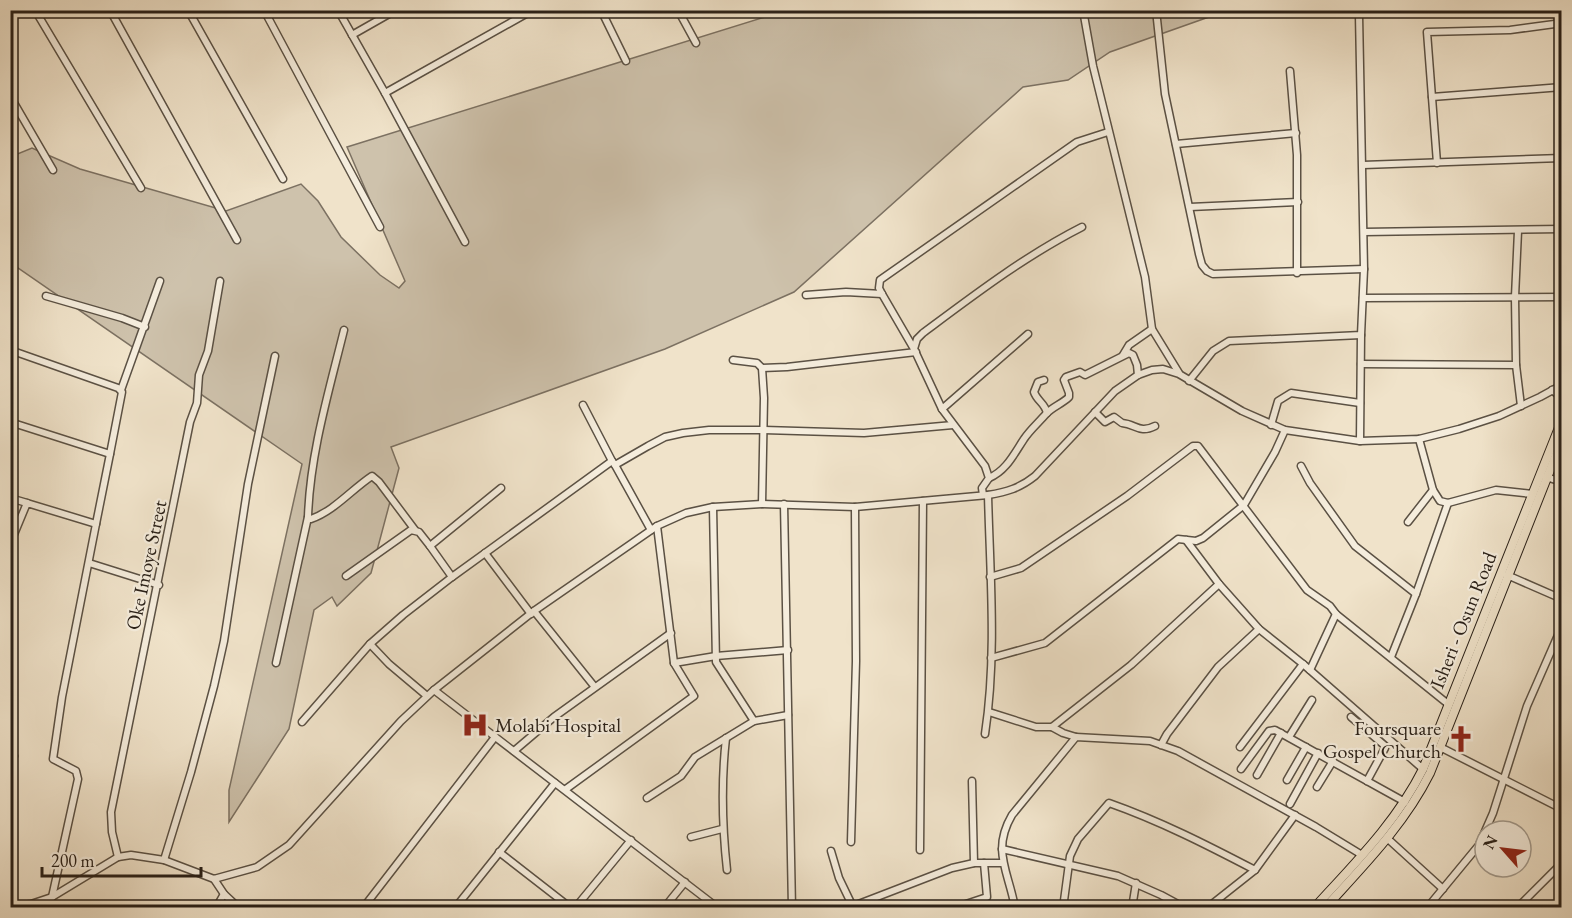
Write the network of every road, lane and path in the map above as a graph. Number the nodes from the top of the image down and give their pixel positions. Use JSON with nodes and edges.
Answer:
{"nodes":[{"id":1,"x":35,"y":10,"type":"edge"},
{"id":2,"x":110,"y":10,"type":"edge"},
{"id":3,"x":188,"y":10,"type":"edge"},
{"id":4,"x":264,"y":10,"type":"edge"},
{"id":5,"x":338,"y":10,"type":"edge"},
{"id":6,"x":396,"y":10,"type":"edge"},
{"id":7,"x":533,"y":10,"type":"edge"},
{"id":8,"x":601,"y":10,"type":"edge"},
{"id":9,"x":678,"y":10,"type":"edge"},
{"id":10,"x":1083,"y":10,"type":"edge"},
{"id":11,"x":1156,"y":10,"type":"edge"},
{"id":12,"x":1359,"y":15,"type":"dead end"},
{"id":13,"x":1562,"y":23,"type":"edge"},
{"id":14,"x":352,"y":35,"type":"junction"},
{"id":15,"x":696,"y":43,"type":"dead end"},
{"id":16,"x":626,"y":61,"type":"dead end"},
{"id":17,"x":1290,"y":71,"type":"dead end"},
{"id":18,"x":1562,"y":87,"type":"edge"},
{"id":19,"x":385,"y":93,"type":"junction"},
{"id":20,"x":10,"y":96,"type":"edge"},
{"id":21,"x":1432,"y":97,"type":"junction"},
{"id":22,"x":1108,"y":132,"type":"junction"},
{"id":23,"x":1296,"y":133,"type":"junction"},
{"id":24,"x":1176,"y":144,"type":"junction"},
{"id":25,"x":1562,"y":158,"type":"edge"},
{"id":26,"x":1437,"y":163,"type":"junction"},
{"id":27,"x":1363,"y":165,"type":"junction"},
{"id":28,"x":53,"y":170,"type":"dead end"},
{"id":29,"x":283,"y":179,"type":"dead end"},
{"id":30,"x":141,"y":188,"type":"dead end"},
{"id":31,"x":1298,"y":202,"type":"junction"},
{"id":32,"x":1190,"y":207,"type":"junction"},
{"id":33,"x":380,"y":227,"type":"dead end"},
{"id":34,"x":1082,"y":227,"type":"dead end"},
{"id":35,"x":1562,"y":229,"type":"edge"},
{"id":36,"x":1518,"y":231,"type":"junction"},
{"id":37,"x":1364,"y":232,"type":"junction"},
{"id":38,"x":237,"y":240,"type":"dead end"},
{"id":39,"x":465,"y":242,"type":"dead end"},
{"id":40,"x":1364,"y":269,"type":"junction"},
{"id":41,"x":1298,"y":273,"type":"junction"},
{"id":42,"x":160,"y":281,"type":"dead end"},
{"id":43,"x":220,"y":281,"type":"dead end"},
{"id":44,"x":882,"y":294,"type":"junction"},
{"id":45,"x":806,"y":295,"type":"dead end"},
{"id":46,"x":46,"y":296,"type":"dead end"},
{"id":47,"x":1515,"y":297,"type":"junction"},
{"id":48,"x":1562,"y":297,"type":"edge"},
{"id":49,"x":1363,"y":298,"type":"junction"},
{"id":50,"x":145,"y":327,"type":"junction"},
{"id":51,"x":1152,"y":329,"type":"junction"},
{"id":52,"x":344,"y":330,"type":"dead end"},
{"id":53,"x":1028,"y":334,"type":"dead end"},
{"id":54,"x":1361,"y":335,"type":"junction"},
{"id":55,"x":10,"y":350,"type":"edge"},
{"id":56,"x":915,"y":351,"type":"junction"},
{"id":57,"x":1124,"y":355,"type":"junction"},
{"id":58,"x":275,"y":356,"type":"dead end"},
{"id":59,"x":733,"y":360,"type":"dead end"},
{"id":60,"x":1361,"y":364,"type":"junction"},
{"id":61,"x":1516,"y":365,"type":"junction"},
{"id":62,"x":762,"y":368,"type":"junction"},
{"id":63,"x":1179,"y":374,"type":"junction"},
{"id":64,"x":1138,"y":375,"type":"junction"},
{"id":65,"x":1044,"y":380,"type":"dead end"},
{"id":66,"x":1189,"y":381,"type":"junction"},
{"id":67,"x":1562,"y":385,"type":"edge"},
{"id":68,"x":121,"y":390,"type":"junction"},
{"id":69,"x":1552,"y":390,"type":"junction"},
{"id":70,"x":1562,"y":398,"type":"edge"},
{"id":71,"x":1360,"y":403,"type":"junction"},
{"id":72,"x":583,"y":405,"type":"dead end"},
{"id":73,"x":1521,"y":406,"type":"junction"},
{"id":74,"x":942,"y":409,"type":"junction"},
{"id":75,"x":1095,"y":412,"type":"junction"},
{"id":76,"x":1047,"y":413,"type":"junction"},
{"id":77,"x":1562,"y":420,"type":"edge"},
{"id":78,"x":10,"y":422,"type":"edge"},
{"id":79,"x":952,"y":425,"type":"junction"},
{"id":80,"x":1270,"y":425,"type":"junction"},
{"id":81,"x":1155,"y":426,"type":"dead end"},
{"id":82,"x":764,"y":430,"type":"junction"},
{"id":83,"x":1285,"y":430,"type":"junction"},
{"id":84,"x":1419,"y":439,"type":"junction"},
{"id":85,"x":1562,"y":440,"type":"edge"},
{"id":86,"x":1360,"y":441,"type":"junction"},
{"id":87,"x":110,"y":454,"type":"junction"},
{"id":88,"x":613,"y":463,"type":"junction"},
{"id":89,"x":1301,"y":466,"type":"dead end"},
{"id":90,"x":1546,"y":477,"type":"junction"},
{"id":91,"x":989,"y":478,"type":"junction"},
{"id":92,"x":1562,"y":482,"type":"edge"},
{"id":93,"x":501,"y":488,"type":"dead end"},
{"id":94,"x":1433,"y":490,"type":"junction"},
{"id":95,"x":1532,"y":494,"type":"junction"},
{"id":96,"x":985,"y":495,"type":"junction"},
{"id":97,"x":10,"y":498,"type":"edge"},
{"id":98,"x":923,"y":501,"type":"junction"},
{"id":99,"x":27,"y":503,"type":"junction"},
{"id":100,"x":1448,"y":503,"type":"junction"},
{"id":101,"x":762,"y":504,"type":"junction"},
{"id":102,"x":784,"y":504,"type":"junction"},
{"id":103,"x":1244,"y":505,"type":"junction"},
{"id":104,"x":713,"y":507,"type":"junction"},
{"id":105,"x":855,"y":507,"type":"junction"},
{"id":106,"x":308,"y":517,"type":"junction"},
{"id":107,"x":1408,"y":522,"type":"dead end"},
{"id":108,"x":96,"y":524,"type":"junction"},
{"id":109,"x":654,"y":528,"type":"junction"},
{"id":110,"x":415,"y":530,"type":"junction"},
{"id":111,"x":1185,"y":540,"type":"junction"},
{"id":112,"x":10,"y":544,"type":"edge"},
{"id":113,"x":430,"y":546,"type":"junction"},
{"id":114,"x":485,"y":553,"type":"junction"},
{"id":115,"x":89,"y":563,"type":"junction"},
{"id":116,"x":1507,"y":575,"type":"junction"},
{"id":117,"x":346,"y":576,"type":"dead end"},
{"id":118,"x":452,"y":577,"type":"junction"},
{"id":119,"x":990,"y":577,"type":"junction"},
{"id":120,"x":1219,"y":584,"type":"junction"},
{"id":121,"x":159,"y":585,"type":"junction"},
{"id":122,"x":1416,"y":594,"type":"junction"},
{"id":123,"x":1562,"y":599,"type":"edge"},
{"id":124,"x":533,"y":613,"type":"junction"},
{"id":125,"x":1336,"y":614,"type":"junction"},
{"id":126,"x":1562,"y":626,"type":"edge"},
{"id":127,"x":1259,"y":629,"type":"junction"},
{"id":128,"x":670,"y":633,"type":"junction"},
{"id":129,"x":370,"y":644,"type":"junction"},
{"id":130,"x":788,"y":650,"type":"junction"},
{"id":131,"x":716,"y":656,"type":"junction"},
{"id":132,"x":1391,"y":657,"type":"junction"},
{"id":133,"x":991,"y":658,"type":"junction"},
{"id":134,"x":276,"y":663,"type":"dead end"},
{"id":135,"x":674,"y":663,"type":"junction"},
{"id":136,"x":1303,"y":664,"type":"junction"},
{"id":137,"x":1310,"y":670,"type":"junction"},
{"id":138,"x":594,"y":686,"type":"junction"},
{"id":139,"x":434,"y":690,"type":"junction"},
{"id":140,"x":427,"y":696,"type":"junction"},
{"id":141,"x":1312,"y":700,"type":"dead end"},
{"id":142,"x":1448,"y":704,"type":"junction"},
{"id":143,"x":989,"y":712,"type":"junction"},
{"id":144,"x":789,"y":715,"type":"junction"},
{"id":145,"x":1351,"y":717,"type":"dead end"},
{"id":146,"x":754,"y":721,"type":"junction"},
{"id":147,"x":302,"y":722,"type":"dead end"},
{"id":148,"x":1052,"y":727,"type":"junction"},
{"id":149,"x":1281,"y":733,"type":"junction"},
{"id":150,"x":985,"y":734,"type":"dead end"},
{"id":151,"x":495,"y":737,"type":"junction"},
{"id":152,"x":1076,"y":737,"type":"junction"},
{"id":153,"x":1289,"y":737,"type":"junction"},
{"id":154,"x":726,"y":738,"type":"junction"},
{"id":155,"x":1161,"y":745,"type":"junction"},
{"id":156,"x":1239,"y":747,"type":"dead end"},
{"id":157,"x":1306,"y":747,"type":"junction"},
{"id":158,"x":1440,"y":747,"type":"junction"},
{"id":159,"x":514,"y":752,"type":"junction"},
{"id":160,"x":1318,"y":753,"type":"junction"},
{"id":161,"x":14,"y":756,"type":"dead end"},
{"id":162,"x":1333,"y":761,"type":"junction"},
{"id":163,"x":10,"y":766,"type":"edge"},
{"id":164,"x":1241,"y":769,"type":"dead end"},
{"id":165,"x":1423,"y":769,"type":"junction"},
{"id":166,"x":1257,"y":775,"type":"dead end"},
{"id":167,"x":1503,"y":778,"type":"junction"},
{"id":168,"x":1287,"y":780,"type":"dead end"},
{"id":169,"x":972,"y":781,"type":"dead end"},
{"id":170,"x":1366,"y":781,"type":"junction"},
{"id":171,"x":555,"y":783,"type":"junction"},
{"id":172,"x":1317,"y":787,"type":"dead end"},
{"id":173,"x":566,"y":789,"type":"junction"},
{"id":174,"x":647,"y":798,"type":"dead end"},
{"id":175,"x":1405,"y":802,"type":"junction"},
{"id":176,"x":1290,"y":804,"type":"dead end"},
{"id":177,"x":1562,"y":809,"type":"edge"},
{"id":178,"x":1295,"y":815,"type":"junction"},
{"id":179,"x":722,"y":829,"type":"junction"},
{"id":180,"x":692,"y":837,"type":"dead end"},
{"id":181,"x":1388,"y":839,"type":"junction"},
{"id":182,"x":631,"y":840,"type":"junction"},
{"id":183,"x":851,"y":842,"type":"dead end"},
{"id":184,"x":1002,"y":849,"type":"junction"},
{"id":185,"x":920,"y":850,"type":"dead end"},
{"id":186,"x":831,"y":851,"type":"dead end"},
{"id":187,"x":499,"y":852,"type":"junction"},
{"id":188,"x":1362,"y":855,"type":"junction"},
{"id":189,"x":118,"y":857,"type":"junction"},
{"id":190,"x":164,"y":860,"type":"junction"},
{"id":191,"x":974,"y":863,"type":"junction"},
{"id":192,"x":984,"y":863,"type":"junction"},
{"id":193,"x":1002,"y":863,"type":"junction"},
{"id":194,"x":1562,"y":863,"type":"edge"},
{"id":195,"x":1069,"y":864,"type":"junction"},
{"id":196,"x":727,"y":870,"type":"dead end"},
{"id":197,"x":1255,"y":870,"type":"junction"},
{"id":198,"x":214,"y":879,"type":"junction"},
{"id":199,"x":685,"y":882,"type":"junction"},
{"id":200,"x":1136,"y":883,"type":"junction"},
{"id":201,"x":1443,"y":889,"type":"junction"},
{"id":202,"x":224,"y":894,"type":"junction"},
{"id":203,"x":52,"y":897,"type":"junction"},
{"id":204,"x":32,"y":906,"type":"edge"},
{"id":205,"x":459,"y":906,"type":"edge"},
{"id":206,"x":10,"y":907,"type":"edge"},
{"id":207,"x":216,"y":908,"type":"edge"},
{"id":208,"x":239,"y":908,"type":"edge"},
{"id":209,"x":363,"y":908,"type":"edge"},
{"id":210,"x":573,"y":908,"type":"edge"},
{"id":211,"x":664,"y":908,"type":"edge"},
{"id":212,"x":718,"y":908,"type":"edge"},
{"id":213,"x":792,"y":908,"type":"edge"},
{"id":214,"x":954,"y":908,"type":"edge"},
{"id":215,"x":1015,"y":908,"type":"edge"},
{"id":216,"x":1063,"y":908,"type":"edge"},
{"id":217,"x":1132,"y":908,"type":"edge"},
{"id":218,"x":1185,"y":908,"type":"edge"},
{"id":219,"x":1207,"y":908,"type":"edge"},
{"id":220,"x":1314,"y":908,"type":"edge"},
{"id":221,"x":1325,"y":908,"type":"edge"},
{"id":222,"x":1427,"y":908,"type":"edge"},
{"id":223,"x":1517,"y":908,"type":"edge"}],
"edges":[{"from":1,"to":30,"type":"street"},
{"from":2,"to":38,"type":"street"},
{"from":3,"to":29,"type":"street"},
{"from":4,"to":33,"type":"street"},
{"from":5,"to":14,"type":"street"},
{"from":6,"to":14,"type":"street"},
{"from":7,"to":19,"type":"street"},
{"from":8,"to":16,"type":"street"},
{"from":9,"to":15,"type":"street"},
{"from":10,"to":22,"type":"street"},
{"from":11,"to":24,"type":"street"},
{"from":12,"to":27,"type":"street"},
{"from":13,"to":21,"type":"street"},
{"from":14,"to":19,"type":"street"},
{"from":17,"to":23,"type":"street"},
{"from":18,"to":21,"type":"street"},
{"from":19,"to":39,"type":"street"},
{"from":20,"to":28,"type":"street"},
{"from":21,"to":26,"type":"street"},
{"from":22,"to":44,"type":"street"},
{"from":22,"to":51,"type":"street"},
{"from":23,"to":24,"type":"street"},
{"from":23,"to":31,"type":"street"},
{"from":24,"to":32,"type":"street"},
{"from":25,"to":26,"type":"street"},
{"from":26,"to":27,"type":"street"},
{"from":27,"to":37,"type":"street"},
{"from":31,"to":32,"type":"street"},
{"from":31,"to":41,"type":"street"},
{"from":32,"to":41,"type":"street"},
{"from":34,"to":56,"type":"street"},
{"from":35,"to":36,"type":"street"},
{"from":36,"to":37,"type":"street"},
{"from":36,"to":47,"type":"street"},
{"from":37,"to":40,"type":"street"},
{"from":40,"to":41,"type":"street"},
{"from":40,"to":49,"type":"street"},
{"from":42,"to":50,"type":"street"},
{"from":43,"to":121,"type":"street","name":"Oke Imoye Street"},
{"from":44,"to":45,"type":"street"},
{"from":44,"to":56,"type":"street"},
{"from":46,"to":50,"type":"street"},
{"from":47,"to":48,"type":"street"},
{"from":47,"to":49,"type":"street"},
{"from":47,"to":61,"type":"street"},
{"from":49,"to":54,"type":"street"},
{"from":50,"to":68,"type":"street"},
{"from":51,"to":57,"type":"street"},
{"from":51,"to":63,"type":"street"},
{"from":52,"to":106,"type":"street"},
{"from":53,"to":74,"type":"street"},
{"from":54,"to":60,"type":"street"},
{"from":54,"to":66,"type":"street"},
{"from":55,"to":68,"type":"street"},
{"from":56,"to":62,"type":"street"},
{"from":56,"to":74,"type":"street"},
{"from":57,"to":64,"type":"street"},
{"from":57,"to":76,"type":"street"},
{"from":58,"to":190,"type":"street"},
{"from":59,"to":62,"type":"street"},
{"from":60,"to":61,"type":"street"},
{"from":60,"to":71,"type":"street"},
{"from":61,"to":73,"type":"street"},
{"from":62,"to":82,"type":"street"},
{"from":63,"to":64,"type":"street"},
{"from":63,"to":66,"type":"street"},
{"from":64,"to":75,"type":"street"},
{"from":65,"to":76,"type":"street"},
{"from":66,"to":80,"type":"street"},
{"from":67,"to":69,"type":"street"},
{"from":68,"to":87,"type":"street"},
{"from":69,"to":70,"type":"street"},
{"from":69,"to":73,"type":"street"},
{"from":71,"to":80,"type":"street"},
{"from":71,"to":86,"type":"street"},
{"from":72,"to":88,"type":"street"},
{"from":73,"to":84,"type":"street"},
{"from":74,"to":79,"type":"street"},
{"from":75,"to":81,"type":"street"},
{"from":75,"to":96,"type":"street"},
{"from":76,"to":91,"type":"street"},
{"from":77,"to":95,"type":"main road","name":"Isheri - Osun Road"},
{"from":78,"to":87,"type":"street"},
{"from":79,"to":82,"type":"street"},
{"from":79,"to":91,"type":"street"},
{"from":80,"to":83,"type":"street"},
{"from":82,"to":88,"type":"street"},
{"from":82,"to":101,"type":"street"},
{"from":83,"to":86,"type":"street"},
{"from":83,"to":103,"type":"street"},
{"from":84,"to":86,"type":"street"},
{"from":84,"to":94,"type":"street"},
{"from":85,"to":90,"type":"main road"},
{"from":87,"to":108,"type":"street"},
{"from":88,"to":109,"type":"street"},
{"from":88,"to":114,"type":"street"},
{"from":89,"to":122,"type":"street"},
{"from":90,"to":92,"type":"street"},
{"from":90,"to":116,"type":"main road"},
{"from":91,"to":96,"type":"street"},
{"from":93,"to":113,"type":"street"},
{"from":94,"to":100,"type":"street"},
{"from":94,"to":107,"type":"street"},
{"from":95,"to":100,"type":"street"},
{"from":95,"to":142,"type":"main road","name":"Isheri - Osun Road"},
{"from":96,"to":98,"type":"street"},
{"from":96,"to":119,"type":"street"},
{"from":97,"to":99,"type":"street"},
{"from":98,"to":105,"type":"street"},
{"from":98,"to":185,"type":"street"},
{"from":99,"to":108,"type":"street"},
{"from":99,"to":112,"type":"street"},
{"from":100,"to":122,"type":"street"},
{"from":101,"to":102,"type":"street"},
{"from":101,"to":104,"type":"street"},
{"from":102,"to":105,"type":"street"},
{"from":102,"to":130,"type":"street"},
{"from":103,"to":111,"type":"street"},
{"from":103,"to":119,"type":"street"},
{"from":103,"to":125,"type":"street"},
{"from":104,"to":109,"type":"street"},
{"from":104,"to":131,"type":"street"},
{"from":105,"to":183,"type":"street"},
{"from":106,"to":110,"type":"street"},
{"from":106,"to":134,"type":"street"},
{"from":108,"to":115,"type":"street"},
{"from":109,"to":124,"type":"street"},
{"from":109,"to":128,"type":"street"},
{"from":110,"to":113,"type":"street"},
{"from":110,"to":117,"type":"street"},
{"from":111,"to":120,"type":"street"},
{"from":111,"to":133,"type":"street"},
{"from":113,"to":118,"type":"street"},
{"from":114,"to":118,"type":"street"},
{"from":114,"to":124,"type":"street"},
{"from":115,"to":121,"type":"street"},
{"from":115,"to":203,"type":"street"},
{"from":116,"to":123,"type":"street"},
{"from":116,"to":158,"type":"main road"},
{"from":118,"to":129,"type":"street"},
{"from":119,"to":133,"type":"street"},
{"from":120,"to":127,"type":"street"},
{"from":120,"to":148,"type":"street"},
{"from":121,"to":189,"type":"street","name":"Oke Imoye Street"},
{"from":122,"to":132,"type":"street"},
{"from":124,"to":138,"type":"street"},
{"from":124,"to":139,"type":"street"},
{"from":125,"to":132,"type":"street"},
{"from":125,"to":137,"type":"street"},
{"from":126,"to":167,"type":"street"},
{"from":127,"to":136,"type":"street"},
{"from":127,"to":155,"type":"street"},
{"from":128,"to":135,"type":"street"},
{"from":128,"to":138,"type":"street"},
{"from":129,"to":140,"type":"street"},
{"from":129,"to":147,"type":"street"},
{"from":130,"to":131,"type":"street"},
{"from":130,"to":144,"type":"street"},
{"from":131,"to":135,"type":"street"},
{"from":131,"to":146,"type":"street"},
{"from":132,"to":142,"type":"street"},
{"from":133,"to":143,"type":"street"},
{"from":135,"to":173,"type":"street"},
{"from":136,"to":137,"type":"street"},
{"from":136,"to":156,"type":"street"},
{"from":137,"to":165,"type":"street"},
{"from":138,"to":159,"type":"street"},
{"from":139,"to":140,"type":"street"},
{"from":139,"to":151,"type":"street"},
{"from":140,"to":198,"type":"street"},
{"from":141,"to":153,"type":"street"},
{"from":142,"to":165,"type":"main road","name":"Isheri - Osun Road"},
{"from":143,"to":148,"type":"street"},
{"from":143,"to":150,"type":"street"},
{"from":144,"to":146,"type":"street"},
{"from":144,"to":213,"type":"street"},
{"from":145,"to":170,"type":"street"},
{"from":146,"to":154,"type":"street"},
{"from":148,"to":152,"type":"street"},
{"from":149,"to":153,"type":"street"},
{"from":149,"to":164,"type":"street"},
{"from":149,"to":166,"type":"street"},
{"from":151,"to":159,"type":"street"},
{"from":151,"to":209,"type":"street"},
{"from":152,"to":155,"type":"street"},
{"from":152,"to":184,"type":"street"},
{"from":153,"to":157,"type":"street"},
{"from":154,"to":174,"type":"street"},
{"from":154,"to":179,"type":"street"},
{"from":155,"to":178,"type":"street"},
{"from":157,"to":160,"type":"street"},
{"from":157,"to":168,"type":"street"},
{"from":158,"to":167,"type":"street"},
{"from":158,"to":181,"type":"main road"},
{"from":159,"to":171,"type":"street"},
{"from":160,"to":162,"type":"street"},
{"from":160,"to":176,"type":"street"},
{"from":161,"to":163,"type":"street"},
{"from":162,"to":170,"type":"street"},
{"from":162,"to":172,"type":"street"},
{"from":165,"to":175,"type":"main road","name":"Isheri - Osun Road"},
{"from":167,"to":177,"type":"street"},
{"from":167,"to":201,"type":"street"},
{"from":169,"to":191,"type":"street"},
{"from":170,"to":175,"type":"street"},
{"from":171,"to":173,"type":"street"},
{"from":171,"to":187,"type":"street"},
{"from":173,"to":182,"type":"street"},
{"from":175,"to":188,"type":"main road","name":"Isheri - Osun Road"},
{"from":178,"to":188,"type":"street"},
{"from":178,"to":197,"type":"street"},
{"from":179,"to":180,"type":"street"},
{"from":179,"to":196,"type":"street"},
{"from":181,"to":201,"type":"street"},
{"from":181,"to":221,"type":"main road"},
{"from":182,"to":199,"type":"street"},
{"from":182,"to":210,"type":"street"},
{"from":184,"to":193,"type":"street"},
{"from":184,"to":195,"type":"street"},
{"from":186,"to":191,"type":"street"},
{"from":187,"to":205,"type":"street"},
{"from":187,"to":210,"type":"street"},
{"from":188,"to":220,"type":"main road","name":"Isheri - Osun Road"},
{"from":189,"to":190,"type":"street"},
{"from":189,"to":203,"type":"street"},
{"from":190,"to":198,"type":"street"},
{"from":191,"to":192,"type":"street"},
{"from":192,"to":193,"type":"street"},
{"from":192,"to":214,"type":"street"},
{"from":193,"to":215,"type":"street"},
{"from":194,"to":223,"type":"street"},
{"from":195,"to":197,"type":"street"},
{"from":195,"to":200,"type":"street"},
{"from":195,"to":216,"type":"street"},
{"from":197,"to":219,"type":"street"},
{"from":198,"to":202,"type":"street"},
{"from":199,"to":211,"type":"street"},
{"from":199,"to":212,"type":"street"},
{"from":200,"to":217,"type":"street"},
{"from":200,"to":218,"type":"street"},
{"from":201,"to":222,"type":"street"},
{"from":202,"to":207,"type":"street"},
{"from":202,"to":208,"type":"street"},
{"from":203,"to":204,"type":"street"},
{"from":204,"to":206,"type":"street"}]}
